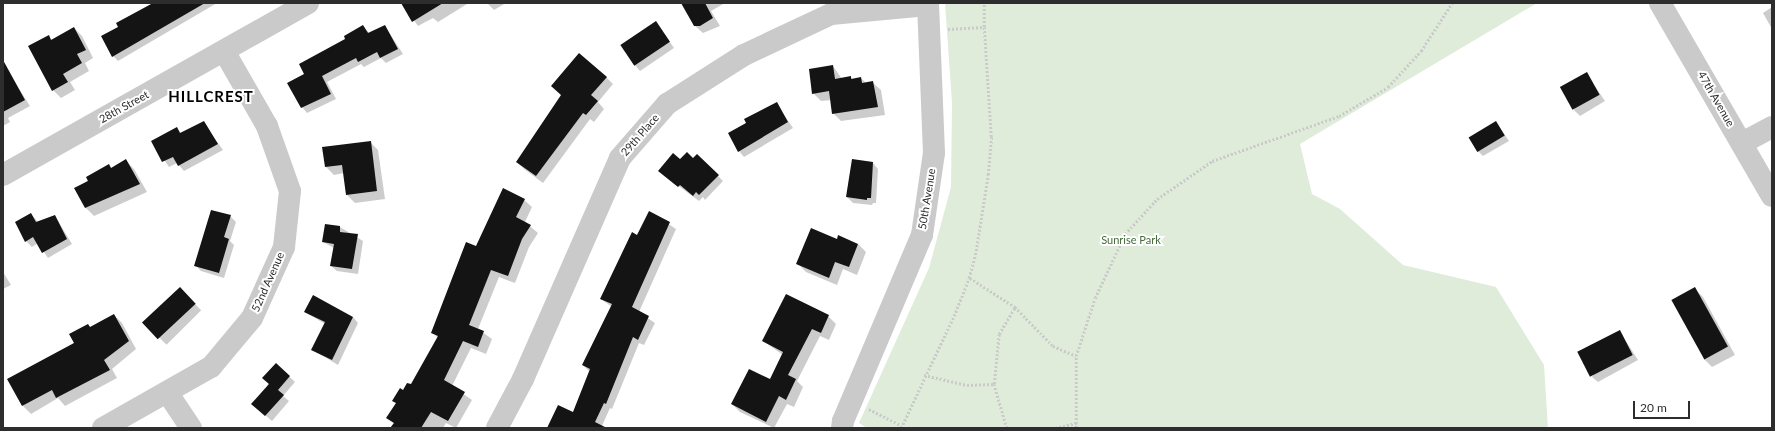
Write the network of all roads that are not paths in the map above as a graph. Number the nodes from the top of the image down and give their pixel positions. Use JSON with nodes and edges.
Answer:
{"nodes":[{"id":1,"x":308,"y":3,"type":"edge"},
{"id":2,"x":1660,"y":3,"type":"edge"},
{"id":3,"x":928,"y":4,"type":"edge"},
{"id":4,"x":224,"y":51,"type":"junction"},
{"id":5,"x":1772,"y":127,"type":"edge"},
{"id":6,"x":1742,"y":143,"type":"junction"},
{"id":7,"x":3,"y":175,"type":"edge"},
{"id":8,"x":1772,"y":196,"type":"edge"},
{"id":9,"x":167,"y":392,"type":"junction"},
{"id":10,"x":103,"y":428,"type":"edge"},
{"id":11,"x":191,"y":428,"type":"edge"},
{"id":12,"x":497,"y":428,"type":"edge"},
{"id":13,"x":842,"y":428,"type":"edge"}],
"edges":[{"from":1,"to":4,"type":"street","name":"28th Street"},
{"from":2,"to":6,"type":"street","name":"47th Avenue"},
{"from":3,"to":12,"type":"street","name":"29th Place"},
{"from":3,"to":13,"type":"street","name":"50th Avenue"},
{"from":4,"to":7,"type":"street","name":"28th Street"},
{"from":4,"to":9,"type":"street","name":"52nd Avenue"},
{"from":5,"to":6,"type":"street"},
{"from":6,"to":8,"type":"street","name":"47th Avenue"},
{"from":9,"to":10,"type":"street","name":"52nd Avenue"},
{"from":9,"to":11,"type":"street"}]}
